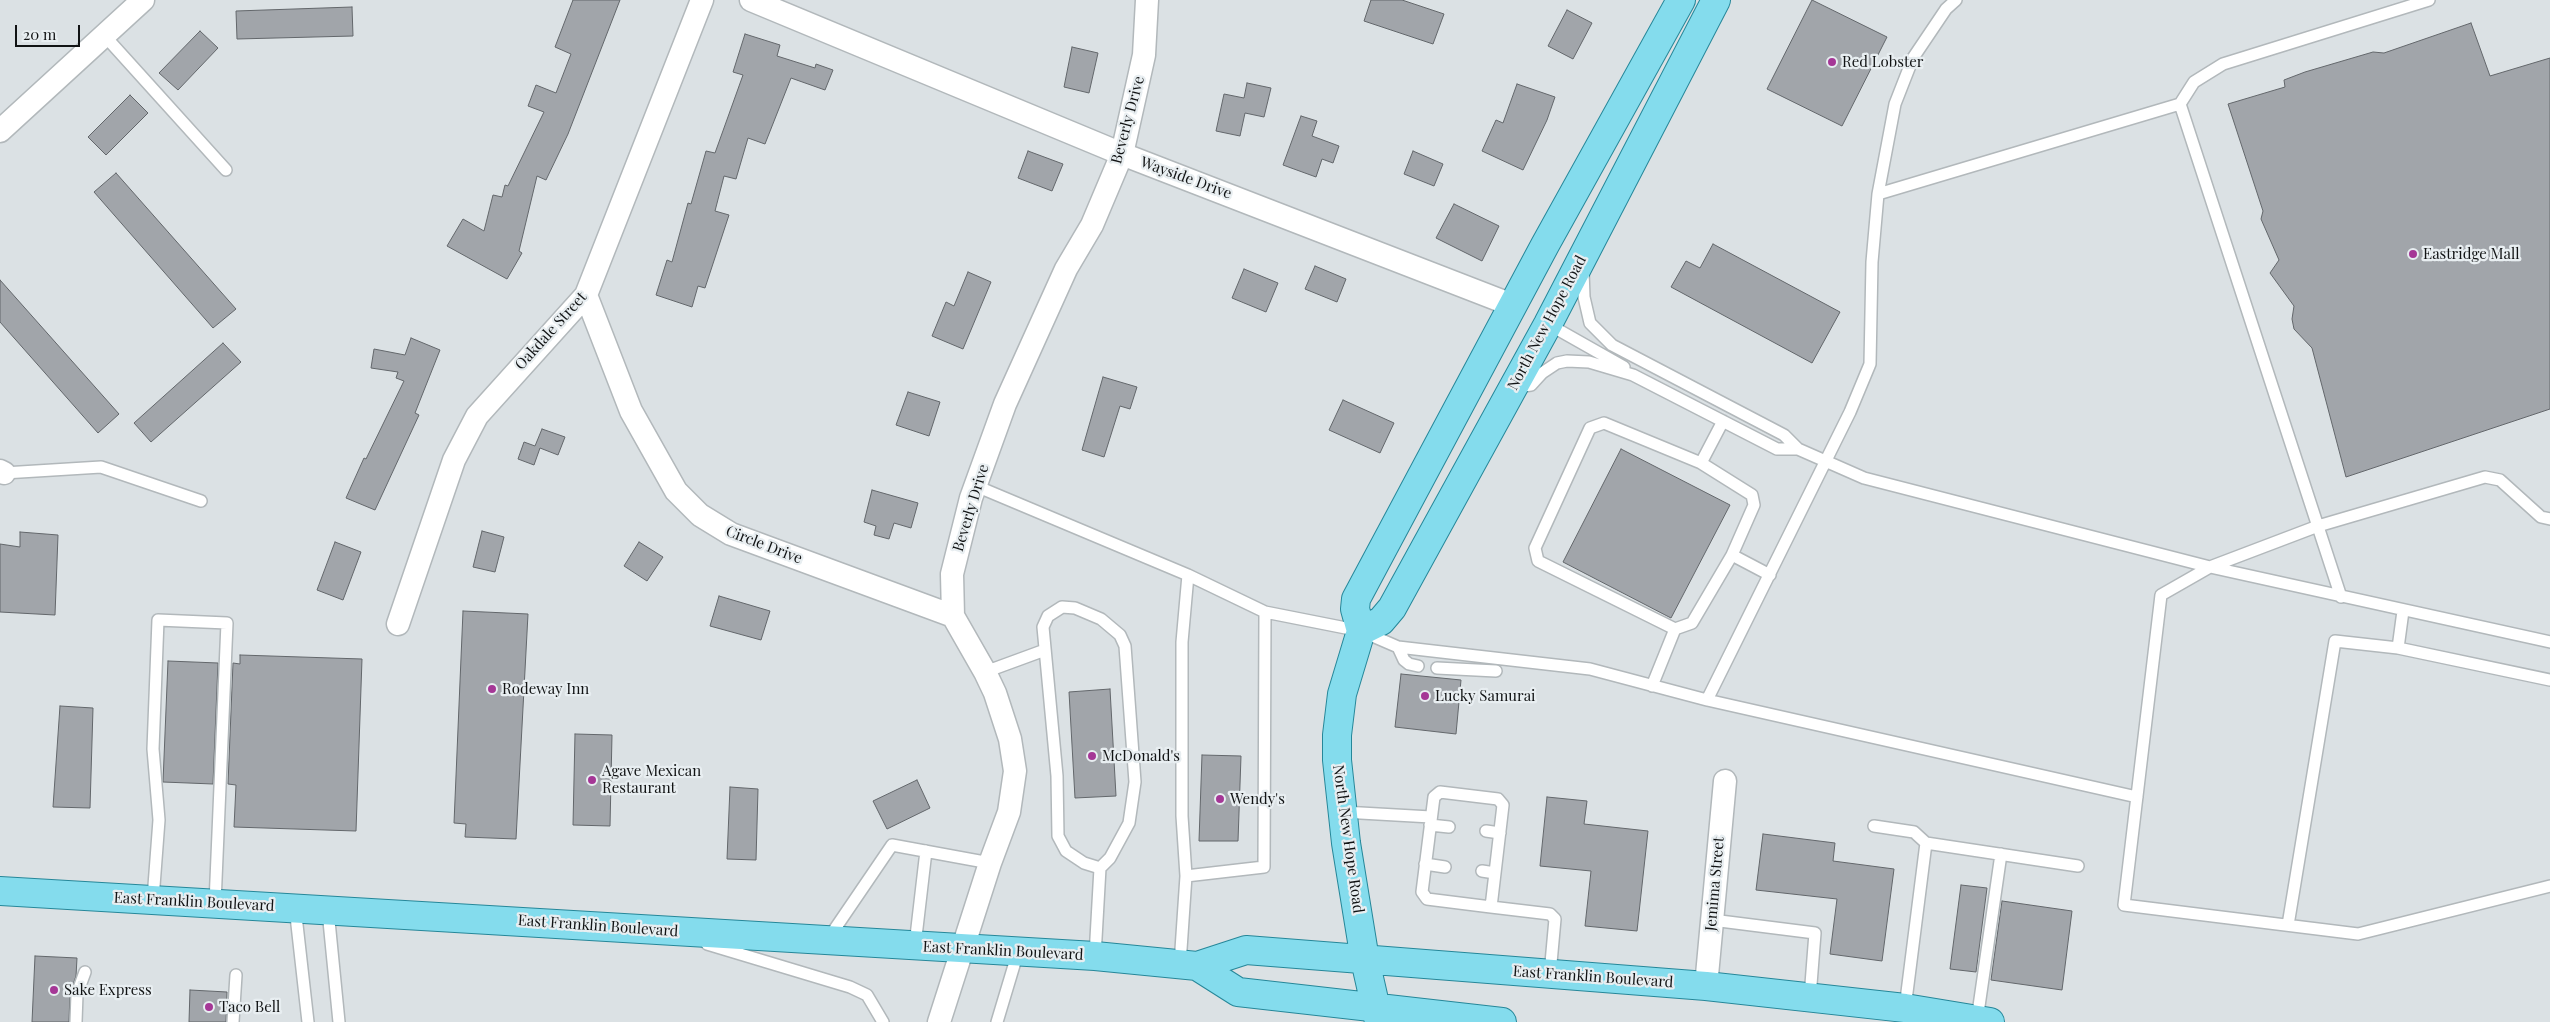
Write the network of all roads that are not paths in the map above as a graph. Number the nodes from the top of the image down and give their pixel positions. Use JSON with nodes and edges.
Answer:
{"nodes":[{"id":1,"x":143,"y":0,"type":"edge"},
{"id":2,"x":702,"y":0,"type":"edge"},
{"id":3,"x":752,"y":0,"type":"edge"},
{"id":4,"x":1148,"y":0,"type":"edge"},
{"id":5,"x":1716,"y":0,"type":"edge"},
{"id":6,"x":1956,"y":0,"type":"edge"},
{"id":7,"x":2429,"y":0,"type":"edge"},
{"id":8,"x":1675,"y":2,"type":"edge"},
{"id":9,"x":104,"y":35,"type":"junction"},
{"id":10,"x":2180,"y":104,"type":"junction"},
{"id":11,"x":0,"y":131,"type":"edge"},
{"id":12,"x":1122,"y":154,"type":"junction"},
{"id":13,"x":226,"y":170,"type":"dead end"},
{"id":14,"x":1878,"y":194,"type":"junction"},
{"id":15,"x":1545,"y":245,"type":"junction"},
{"id":16,"x":1582,"y":257,"type":"junction"},
{"id":17,"x":586,"y":295,"type":"junction"},
{"id":18,"x":1512,"y":305,"type":"junction"},
{"id":19,"x":1548,"y":324,"type":"junction"},
{"id":20,"x":1633,"y":375,"type":"junction"},
{"id":21,"x":1512,"y":388,"type":"junction"},
{"id":22,"x":1723,"y":421,"type":"junction"},
{"id":23,"x":1798,"y":449,"type":"junction"},
{"id":24,"x":1826,"y":461,"type":"junction"},
{"id":25,"x":1701,"y":463,"type":"junction"},
{"id":26,"x":2,"y":472,"type":"edge"},
{"id":27,"x":976,"y":486,"type":"junction"},
{"id":28,"x":201,"y":501,"type":"dead end"},
{"id":29,"x":2550,"y":519,"type":"edge"},
{"id":30,"x":2318,"y":526,"type":"junction"},
{"id":31,"x":1732,"y":555,"type":"junction"},
{"id":32,"x":2210,"y":567,"type":"junction"},
{"id":33,"x":1188,"y":575,"type":"junction"},
{"id":34,"x":1770,"y":575,"type":"junction"},
{"id":35,"x":2341,"y":597,"type":"junction"},
{"id":36,"x":2403,"y":611,"type":"junction"},
{"id":37,"x":1265,"y":612,"type":"junction"},
{"id":38,"x":953,"y":616,"type":"junction"},
{"id":39,"x":398,"y":624,"type":"dead end"},
{"id":40,"x":1674,"y":629,"type":"junction"},
{"id":41,"x":1361,"y":631,"type":"junction"},
{"id":42,"x":2550,"y":642,"type":"edge"},
{"id":43,"x":1398,"y":647,"type":"junction"},
{"id":44,"x":2398,"y":648,"type":"junction"},
{"id":45,"x":1045,"y":650,"type":"junction"},
{"id":46,"x":1418,"y":666,"type":"dead end"},
{"id":47,"x":1437,"y":668,"type":"dead end"},
{"id":48,"x":985,"y":672,"type":"junction"},
{"id":49,"x":1496,"y":672,"type":"dead end"},
{"id":50,"x":2550,"y":680,"type":"edge"},
{"id":51,"x":1652,"y":686,"type":"junction"},
{"id":52,"x":1707,"y":700,"type":"junction"},
{"id":53,"x":1725,"y":781,"type":"dead end"},
{"id":54,"x":2137,"y":797,"type":"junction"},
{"id":55,"x":1342,"y":812,"type":"junction"},
{"id":56,"x":1431,"y":821,"type":"junction"},
{"id":57,"x":1874,"y":826,"type":"dead end"},
{"id":58,"x":1449,"y":827,"type":"dead end"},
{"id":59,"x":1486,"y":831,"type":"dead end"},
{"id":60,"x":1500,"y":833,"type":"junction"},
{"id":61,"x":1926,"y":843,"type":"junction"},
{"id":62,"x":926,"y":851,"type":"junction"},
{"id":63,"x":2001,"y":854,"type":"junction"},
{"id":64,"x":990,"y":863,"type":"junction"},
{"id":65,"x":1425,"y":864,"type":"junction"},
{"id":66,"x":2078,"y":866,"type":"dead end"},
{"id":67,"x":1445,"y":867,"type":"dead end"},
{"id":68,"x":1100,"y":868,"type":"junction"},
{"id":69,"x":1482,"y":871,"type":"dead end"},
{"id":70,"x":1495,"y":873,"type":"junction"},
{"id":71,"x":1186,"y":876,"type":"junction"},
{"id":72,"x":2550,"y":886,"type":"edge"},
{"id":73,"x":0,"y":891,"type":"edge"},
{"id":74,"x":153,"y":899,"type":"junction"},
{"id":75,"x":215,"y":903,"type":"junction"},
{"id":76,"x":295,"y":908,"type":"junction"},
{"id":77,"x":1491,"y":908,"type":"junction"},
{"id":78,"x":328,"y":909,"type":"junction"},
{"id":79,"x":1712,"y":920,"type":"junction"},
{"id":80,"x":2288,"y":925,"type":"junction"},
{"id":81,"x":662,"y":930,"type":"junction"},
{"id":82,"x":827,"y":940,"type":"junction"},
{"id":83,"x":915,"y":946,"type":"junction"},
{"id":84,"x":964,"y":949,"type":"junction"},
{"id":85,"x":1018,"y":952,"type":"junction"},
{"id":86,"x":1095,"y":956,"type":"junction"},
{"id":87,"x":1365,"y":960,"type":"junction"},
{"id":88,"x":1188,"y":965,"type":"junction"},
{"id":89,"x":85,"y":972,"type":"dead end"},
{"id":90,"x":236,"y":974,"type":"dead end"},
{"id":91,"x":1550,"y":974,"type":"junction"},
{"id":92,"x":1706,"y":986,"type":"junction"},
{"id":93,"x":1810,"y":997,"type":"junction"},
{"id":94,"x":1904,"y":1008,"type":"junction"},
{"id":95,"x":1377,"y":1015,"type":"edge"},
{"id":96,"x":1984,"y":1021,"type":"edge"},
{"id":97,"x":76,"y":1022,"type":"edge"},
{"id":98,"x":233,"y":1022,"type":"edge"},
{"id":99,"x":308,"y":1022,"type":"edge"},
{"id":100,"x":338,"y":1022,"type":"edge"},
{"id":101,"x":883,"y":1022,"type":"edge"},
{"id":102,"x":939,"y":1022,"type":"edge"},
{"id":103,"x":997,"y":1022,"type":"edge"},
{"id":104,"x":1501,"y":1022,"type":"edge"}],
"edges":[{"from":1,"to":9,"type":"street"},
{"from":2,"to":17,"type":"street","name":"Oakdale Street"},
{"from":3,"to":12,"type":"street","name":"Wayside Drive"},
{"from":4,"to":12,"type":"street","name":"Beverly Drive"},
{"from":5,"to":16,"type":"main road","name":"North New Hope Road"},
{"from":6,"to":14,"type":"lane"},
{"from":7,"to":10,"type":"lane"},
{"from":8,"to":15,"type":"main road","name":"North New Hope Road"},
{"from":9,"to":11,"type":"street"},
{"from":9,"to":13,"type":"lane"},
{"from":10,"to":14,"type":"lane"},
{"from":10,"to":30,"type":"lane"},
{"from":12,"to":18,"type":"street","name":"Wayside Drive"},
{"from":12,"to":27,"type":"street","name":"Beverly Drive"},
{"from":14,"to":24,"type":"lane"},
{"from":15,"to":18,"type":"main road","name":"North New Hope Road"},
{"from":15,"to":19,"type":"main road"},
{"from":16,"to":19,"type":"main road","name":"North New Hope Road"},
{"from":16,"to":23,"type":"lane"},
{"from":17,"to":38,"type":"street","name":"Circle Drive"},
{"from":17,"to":39,"type":"street","name":"Oakdale Street"},
{"from":18,"to":41,"type":"main road","name":"North New Hope Road"},
{"from":19,"to":20,"type":"lane"},
{"from":19,"to":21,"type":"main road","name":"North New Hope Road"},
{"from":20,"to":21,"type":"lane"},
{"from":20,"to":22,"type":"lane"},
{"from":21,"to":41,"type":"main road","name":"North New Hope Road"},
{"from":22,"to":23,"type":"lane"},
{"from":22,"to":25,"type":"lane"},
{"from":23,"to":24,"type":"lane"},
{"from":24,"to":32,"type":"lane"},
{"from":24,"to":34,"type":"lane"},
{"from":25,"to":31,"type":"lane"},
{"from":25,"to":40,"type":"lane"},
{"from":26,"to":28,"type":"lane"},
{"from":27,"to":33,"type":"lane"},
{"from":27,"to":38,"type":"street","name":"Beverly Drive"},
{"from":29,"to":30,"type":"lane"},
{"from":30,"to":32,"type":"lane"},
{"from":30,"to":35,"type":"lane"},
{"from":31,"to":34,"type":"lane"},
{"from":31,"to":40,"type":"lane"},
{"from":32,"to":35,"type":"lane"},
{"from":32,"to":54,"type":"lane"},
{"from":33,"to":37,"type":"lane"},
{"from":33,"to":71,"type":"lane"},
{"from":34,"to":52,"type":"lane"},
{"from":35,"to":36,"type":"lane"},
{"from":36,"to":42,"type":"lane"},
{"from":36,"to":44,"type":"lane"},
{"from":37,"to":41,"type":"lane"},
{"from":37,"to":71,"type":"lane"},
{"from":38,"to":48,"type":"street","name":"Beverly Drive"},
{"from":40,"to":51,"type":"lane"},
{"from":41,"to":43,"type":"lane"},
{"from":41,"to":55,"type":"main road","name":"North New Hope Road"},
{"from":43,"to":46,"type":"lane"},
{"from":43,"to":51,"type":"lane"},
{"from":44,"to":50,"type":"lane"},
{"from":44,"to":80,"type":"lane"},
{"from":45,"to":48,"type":"lane"},
{"from":45,"to":68,"type":"lane"},
{"from":45,"to":68,"type":"lane"},
{"from":47,"to":49,"type":"lane"},
{"from":48,"to":64,"type":"street","name":"Beverly Drive"},
{"from":51,"to":52,"type":"lane"},
{"from":52,"to":54,"type":"lane"},
{"from":53,"to":79,"type":"street","name":"Jemima Street"},
{"from":54,"to":80,"type":"lane"},
{"from":55,"to":56,"type":"lane"},
{"from":55,"to":87,"type":"main road","name":"North New Hope Road"},
{"from":56,"to":58,"type":"lane"},
{"from":56,"to":60,"type":"lane"},
{"from":56,"to":65,"type":"lane"},
{"from":57,"to":61,"type":"lane"},
{"from":59,"to":60,"type":"lane"},
{"from":60,"to":70,"type":"lane"},
{"from":61,"to":63,"type":"lane"},
{"from":61,"to":94,"type":"lane"},
{"from":62,"to":64,"type":"lane"},
{"from":62,"to":82,"type":"lane"},
{"from":62,"to":83,"type":"lane"},
{"from":63,"to":66,"type":"lane"},
{"from":63,"to":96,"type":"lane"},
{"from":64,"to":84,"type":"street","name":"Beverly Drive"},
{"from":65,"to":67,"type":"lane"},
{"from":65,"to":77,"type":"lane"},
{"from":68,"to":86,"type":"lane"},
{"from":69,"to":70,"type":"lane"},
{"from":70,"to":77,"type":"lane"},
{"from":71,"to":88,"type":"lane"},
{"from":72,"to":80,"type":"lane"},
{"from":73,"to":74,"type":"main road","name":"East Franklin Boulevard"},
{"from":74,"to":75,"type":"main road","name":"East Franklin Boulevard"},
{"from":74,"to":75,"type":"lane"},
{"from":75,"to":76,"type":"main road","name":"East Franklin Boulevard"},
{"from":76,"to":78,"type":"main road","name":"East Franklin Boulevard"},
{"from":76,"to":99,"type":"lane"},
{"from":77,"to":91,"type":"lane"},
{"from":78,"to":81,"type":"main road","name":"East Franklin Boulevard"},
{"from":78,"to":100,"type":"lane"},
{"from":79,"to":92,"type":"street","name":"Jemima Street"},
{"from":79,"to":93,"type":"lane"},
{"from":81,"to":82,"type":"main road","name":"East Franklin Boulevard"},
{"from":81,"to":101,"type":"lane"},
{"from":82,"to":83,"type":"main road","name":"East Franklin Boulevard"},
{"from":83,"to":84,"type":"main road","name":"East Franklin Boulevard"},
{"from":84,"to":85,"type":"main road","name":"East Franklin Boulevard"},
{"from":84,"to":102,"type":"street","name":"Beverly Drive"},
{"from":85,"to":86,"type":"main road","name":"East Franklin Boulevard"},
{"from":85,"to":103,"type":"lane"},
{"from":86,"to":88,"type":"main road","name":"East Franklin Boulevard"},
{"from":87,"to":88,"type":"main road","name":"East Franklin Boulevard"},
{"from":87,"to":91,"type":"main road","name":"East Franklin Boulevard"},
{"from":87,"to":95,"type":"main road","name":"North New Hope Road"},
{"from":88,"to":95,"type":"main road","name":"East Franklin Boulevard"},
{"from":89,"to":97,"type":"lane"},
{"from":90,"to":98,"type":"lane"},
{"from":91,"to":92,"type":"main road","name":"East Franklin Boulevard"},
{"from":92,"to":93,"type":"main road","name":"East Franklin Boulevard"},
{"from":93,"to":94,"type":"main road","name":"East Franklin Boulevard"},
{"from":94,"to":96,"type":"main road","name":"East Franklin Boulevard"},
{"from":95,"to":104,"type":"main road","name":"East Franklin Boulevard"}]}
